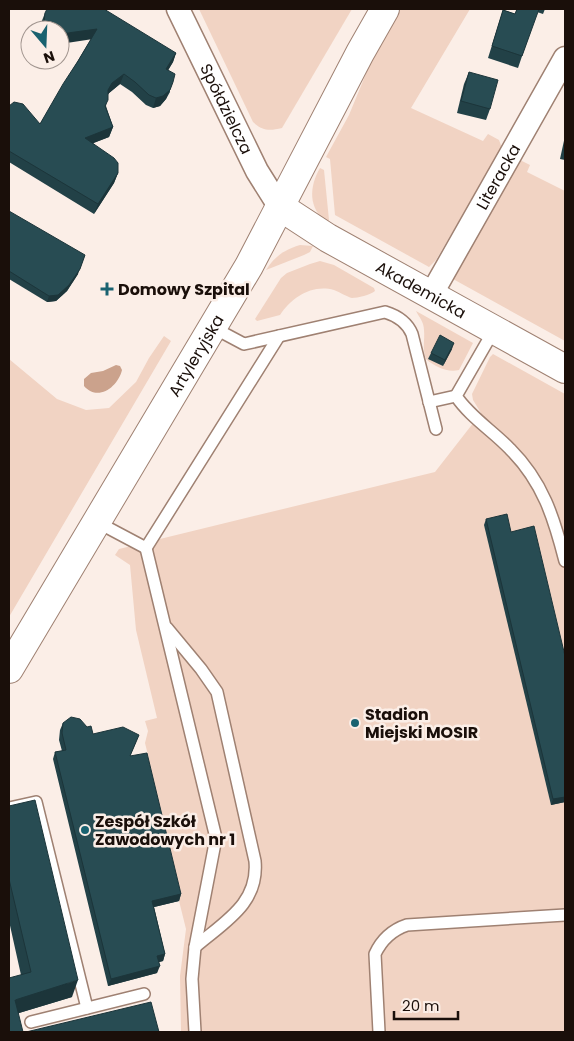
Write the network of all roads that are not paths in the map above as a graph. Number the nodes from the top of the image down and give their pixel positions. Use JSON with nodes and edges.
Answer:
{"nodes":[{"id":1,"x":178,"y":9,"type":"edge"},
{"id":2,"x":386,"y":9,"type":"edge"},
{"id":3,"x":565,"y":58,"type":"edge"},
{"id":4,"x":279,"y":206,"type":"junction"},
{"id":5,"x":431,"y":295,"type":"junction"},
{"id":6,"x":212,"y":327,"type":"junction"},
{"id":7,"x":494,"y":330,"type":"junction"},
{"id":8,"x":279,"y":336,"type":"junction"},
{"id":9,"x":565,"y":369,"type":"edge"},
{"id":10,"x":456,"y":396,"type":"junction"},
{"id":11,"x":429,"y":402,"type":"junction"},
{"id":12,"x":436,"y":429,"type":"dead end"},
{"id":13,"x":97,"y":522,"type":"junction"},
{"id":14,"x":146,"y":548,"type":"junction"},
{"id":15,"x":565,"y":561,"type":"edge"},
{"id":16,"x":164,"y":624,"type":"junction"},
{"id":17,"x":9,"y":669,"type":"edge"},
{"id":18,"x":9,"y":808,"type":"edge"},
{"id":19,"x":565,"y":915,"type":"edge"},
{"id":20,"x":195,"y":947,"type":"junction"},
{"id":21,"x":144,"y":994,"type":"dead end"},
{"id":22,"x":87,"y":1008,"type":"junction"},
{"id":23,"x":31,"y":1022,"type":"dead end"},
{"id":24,"x":195,"y":1032,"type":"edge"},
{"id":25,"x":378,"y":1032,"type":"edge"}],
"edges":[{"from":1,"to":4,"type":"street","name":"Spółdzielcza"},
{"from":2,"to":4,"type":"street","name":"Artyleryjska"},
{"from":3,"to":5,"type":"street","name":"Literacka"},
{"from":4,"to":5,"type":"street","name":"Akademicka"},
{"from":4,"to":6,"type":"street","name":"Artyleryjska"},
{"from":5,"to":7,"type":"street","name":"Akademicka"},
{"from":6,"to":8,"type":"lane"},
{"from":6,"to":13,"type":"street","name":"Artyleryjska"},
{"from":7,"to":9,"type":"street","name":"Akademicka"},
{"from":7,"to":10,"type":"lane"},
{"from":8,"to":11,"type":"lane"},
{"from":8,"to":14,"type":"lane"},
{"from":10,"to":11,"type":"lane"},
{"from":10,"to":15,"type":"lane"},
{"from":11,"to":12,"type":"lane"},
{"from":13,"to":14,"type":"lane"},
{"from":13,"to":17,"type":"street","name":"Artyleryjska"},
{"from":14,"to":16,"type":"lane"},
{"from":16,"to":20,"type":"lane"},
{"from":16,"to":20,"type":"lane"},
{"from":18,"to":22,"type":"lane"},
{"from":19,"to":25,"type":"lane"},
{"from":20,"to":24,"type":"lane"},
{"from":21,"to":22,"type":"lane"},
{"from":22,"to":23,"type":"lane"}]}
